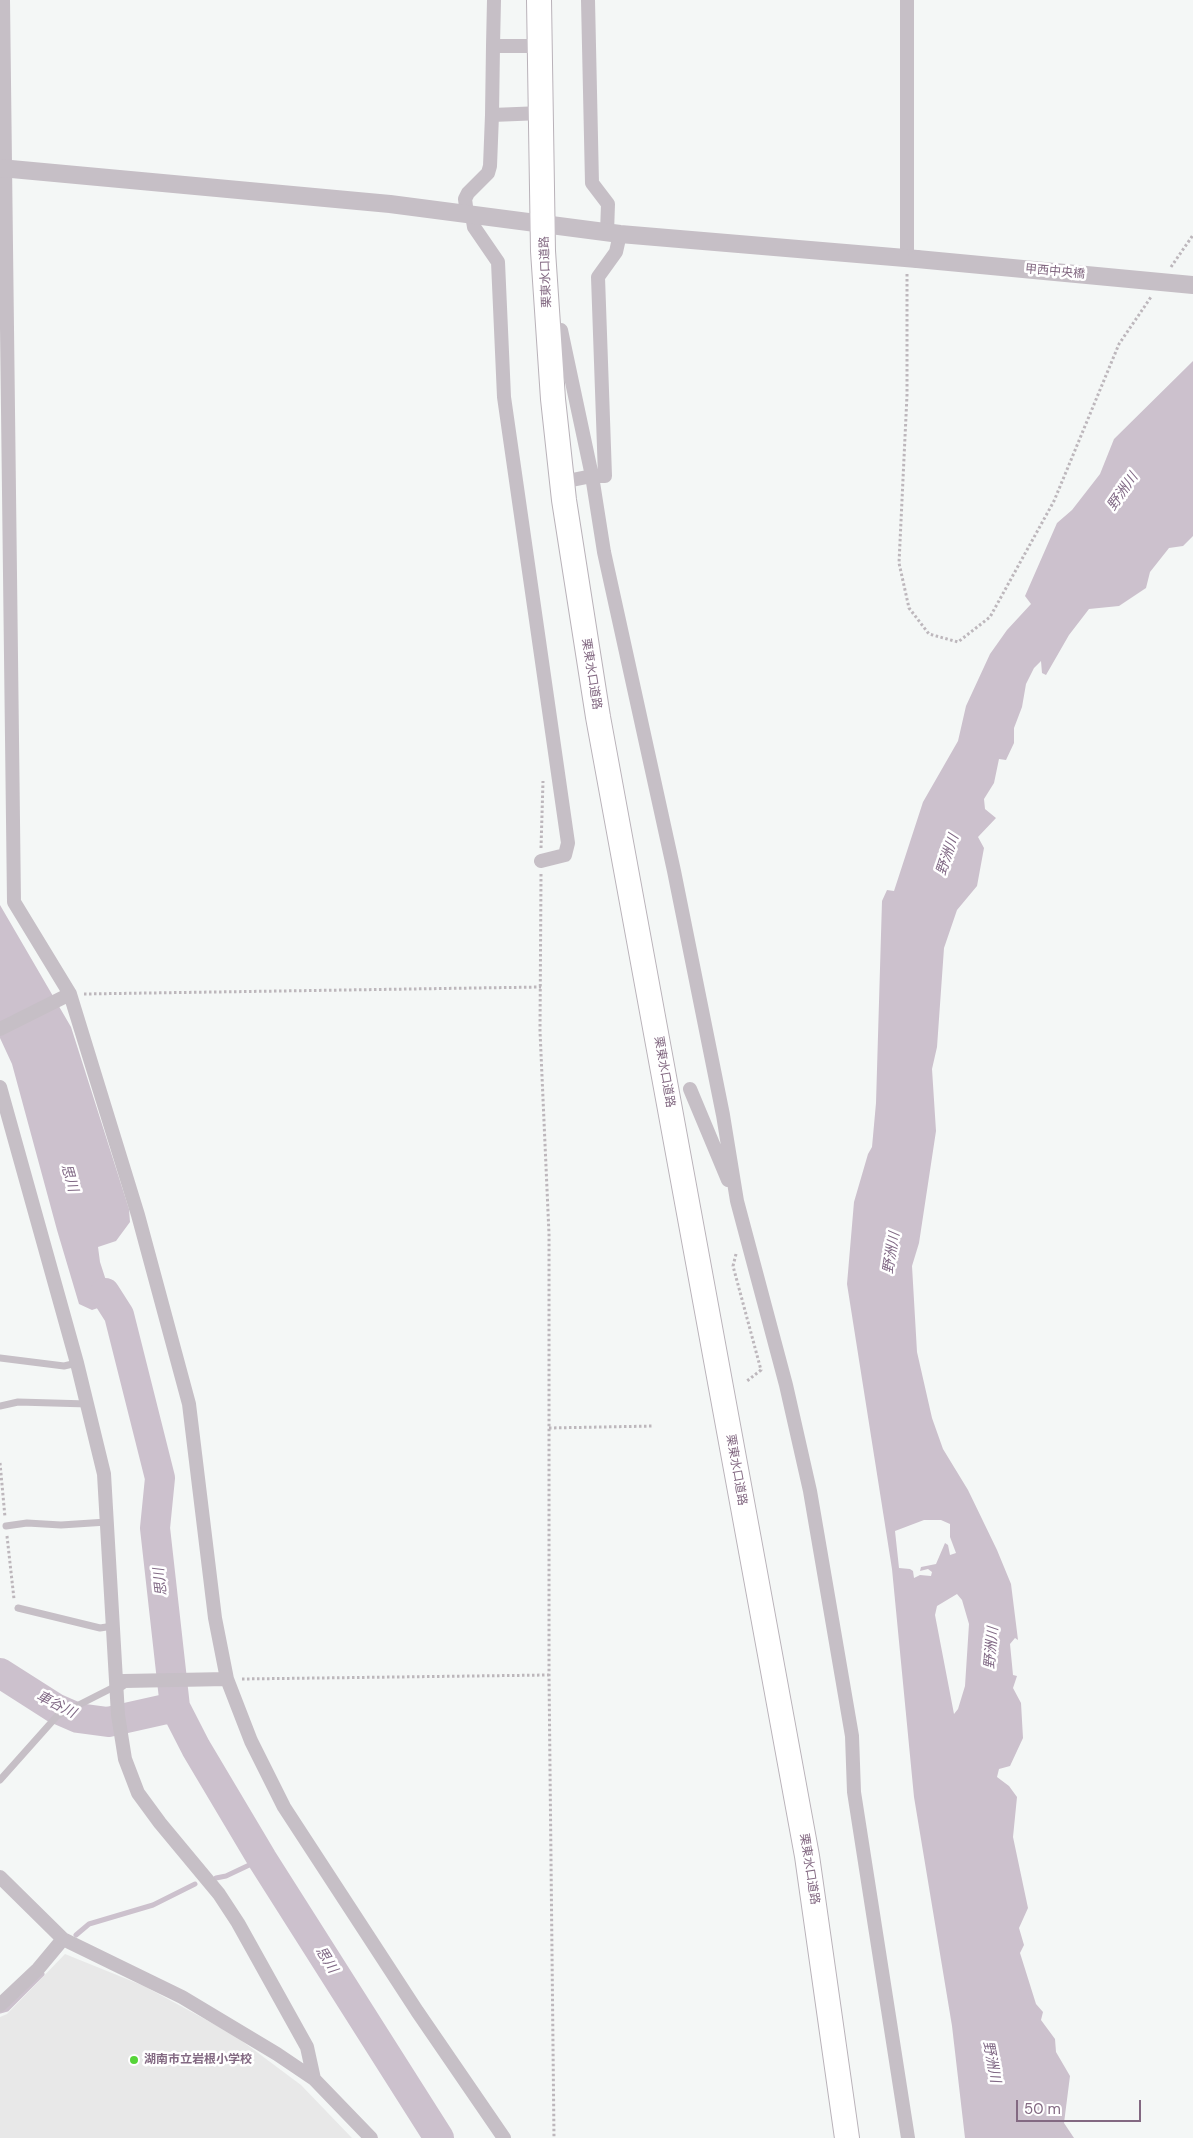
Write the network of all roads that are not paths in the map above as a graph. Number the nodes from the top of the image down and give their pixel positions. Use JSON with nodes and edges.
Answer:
{"nodes":[{"id":1,"x":3,"y":0,"type":"edge"},
{"id":2,"x":494,"y":0,"type":"edge"},
{"id":3,"x":539,"y":0,"type":"edge"},
{"id":4,"x":588,"y":0,"type":"edge"},
{"id":5,"x":907,"y":0,"type":"edge"},
{"id":6,"x":493,"y":46,"type":"junction"},
{"id":7,"x":540,"y":46,"type":"junction"},
{"id":8,"x":542,"y":113,"type":"junction"},
{"id":9,"x":492,"y":115,"type":"junction"},
{"id":10,"x":3,"y":169,"type":"edge"},
{"id":11,"x":469,"y":215,"type":"junction"},
{"id":12,"x":544,"y":225,"type":"junction"},
{"id":13,"x":614,"y":233,"type":"junction"},
{"id":14,"x":912,"y":258,"type":"junction"},
{"id":15,"x":1193,"y":286,"type":"edge"},
{"id":16,"x":561,"y":330,"type":"dead end"},
{"id":17,"x":592,"y":476,"type":"junction"},
{"id":18,"x":562,"y":482,"type":"junction"},
{"id":19,"x":541,"y":861,"type":"road end"},
{"id":20,"x":65,"y":996,"type":"junction"},
{"id":21,"x":0,"y":1030,"type":"edge"},
{"id":22,"x":0,"y":1087,"type":"edge"},
{"id":23,"x":690,"y":1088,"type":"dead end"},
{"id":24,"x":737,"y":1201,"type":"junction"},
{"id":25,"x":0,"y":1358,"type":"edge"},
{"id":26,"x":77,"y":1362,"type":"junction"},
{"id":27,"x":88,"y":1404,"type":"junction"},
{"id":28,"x":0,"y":1406,"type":"edge"},
{"id":29,"x":108,"y":1522,"type":"junction"},
{"id":30,"x":6,"y":1526,"type":"dead end"},
{"id":31,"x":18,"y":1608,"type":"dead end"},
{"id":32,"x":114,"y":1626,"type":"junction"},
{"id":33,"x":224,"y":1679,"type":"junction"},
{"id":34,"x":121,"y":1683,"type":"junction"},
{"id":35,"x":0,"y":1780,"type":"edge"},
{"id":36,"x":0,"y":1877,"type":"edge"},
{"id":37,"x":64,"y":1939,"type":"junction"},
{"id":38,"x":0,"y":2005,"type":"edge"},
{"id":39,"x":314,"y":2079,"type":"junction"},
{"id":40,"x":371,"y":2138,"type":"edge"},
{"id":41,"x":504,"y":2138,"type":"edge"},
{"id":42,"x":847,"y":2138,"type":"edge"},
{"id":43,"x":908,"y":2138,"type":"edge"}],
"edges":[{"from":1,"to":10,"type":"street"},
{"from":2,"to":6,"type":"street"},
{"from":3,"to":7,"type":"highway","name":"栗東水口道路"},
{"from":4,"to":13,"type":"street"},
{"from":5,"to":14,"type":"street"},
{"from":6,"to":7,"type":"street"},
{"from":6,"to":9,"type":"street"},
{"from":7,"to":8,"type":"highway","name":"栗東水口道路"},
{"from":8,"to":9,"type":"street"},
{"from":8,"to":12,"type":"highway","name":"栗東水口道路"},
{"from":9,"to":11,"type":"street"},
{"from":10,"to":11,"type":"street","name":"甲西中央橋"},
{"from":10,"to":20,"type":"street"},
{"from":11,"to":12,"type":"street","name":"甲西中央橋"},
{"from":11,"to":19,"type":"street"},
{"from":12,"to":13,"type":"street","name":"甲西中央橋"},
{"from":12,"to":18,"type":"highway","name":"栗東水口道路"},
{"from":13,"to":14,"type":"street","name":"甲西中央橋"},
{"from":13,"to":17,"type":"street"},
{"from":14,"to":15,"type":"street","name":"甲西中央橋","bridge":true},
{"from":16,"to":17,"type":"street"},
{"from":17,"to":18,"type":"street"},
{"from":17,"to":24,"type":"street"},
{"from":18,"to":42,"type":"highway","name":"栗東水口道路"},
{"from":20,"to":21,"type":"street"},
{"from":20,"to":33,"type":"street"},
{"from":22,"to":26,"type":"street"},
{"from":23,"to":24,"type":"street"},
{"from":24,"to":43,"type":"street"},
{"from":25,"to":26,"type":"lane"},
{"from":26,"to":27,"type":"street"},
{"from":27,"to":28,"type":"lane"},
{"from":27,"to":29,"type":"street"},
{"from":29,"to":30,"type":"lane"},
{"from":29,"to":32,"type":"street"},
{"from":31,"to":32,"type":"lane"},
{"from":32,"to":34,"type":"street"},
{"from":33,"to":34,"type":"street"},
{"from":33,"to":41,"type":"street"},
{"from":34,"to":35,"type":"lane"},
{"from":34,"to":39,"type":"street"},
{"from":36,"to":37,"type":"street"},
{"from":37,"to":38,"type":"street"},
{"from":37,"to":39,"type":"street"},
{"from":39,"to":40,"type":"street"}]}
